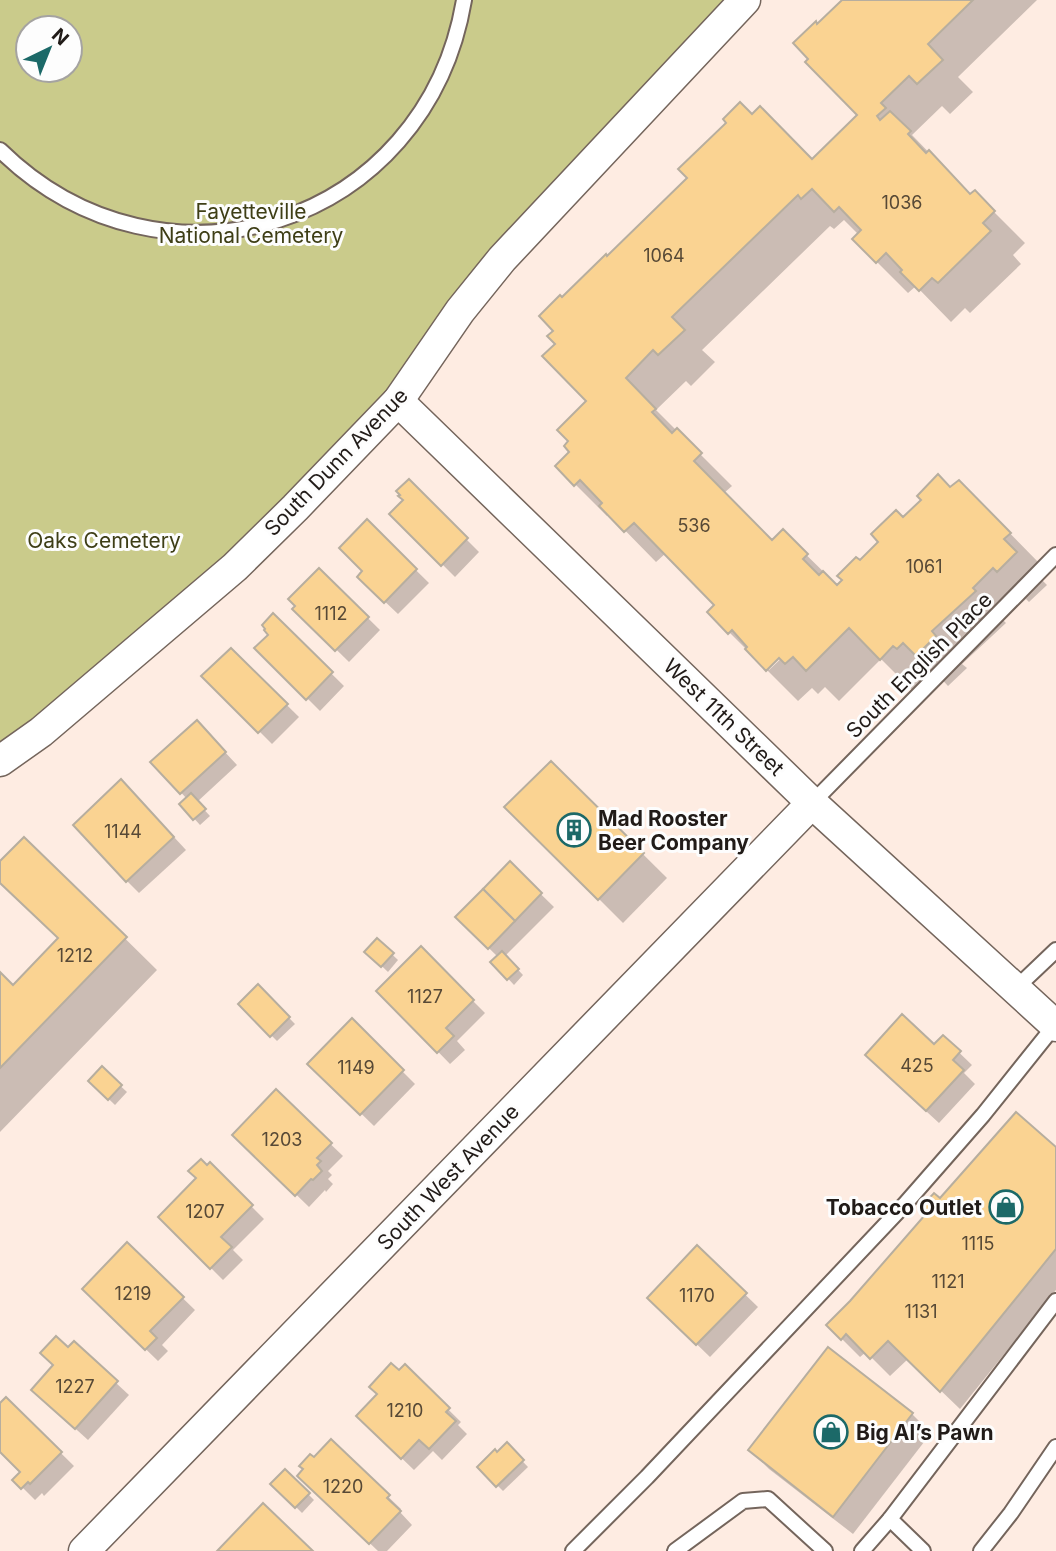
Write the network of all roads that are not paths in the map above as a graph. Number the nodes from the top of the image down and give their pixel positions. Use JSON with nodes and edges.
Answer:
{"nodes":[{"id":1,"x":464,"y":0,"type":"edge"},
{"id":2,"x":745,"y":0,"type":"edge"},
{"id":3,"x":0,"y":150,"type":"edge"},
{"id":4,"x":398,"y":401,"type":"junction"},
{"id":5,"x":1056,"y":555,"type":"edge"},
{"id":6,"x":0,"y":761,"type":"edge"},
{"id":7,"x":812,"y":803,"type":"junction"},
{"id":8,"x":1056,"y":950,"type":"edge"},
{"id":9,"x":1016,"y":989,"type":"junction"},
{"id":10,"x":1055,"y":1025,"type":"edge"},
{"id":11,"x":1056,"y":1301,"type":"edge"},
{"id":12,"x":1056,"y":1447,"type":"edge"},
{"id":13,"x":890,"y":1519,"type":"junction"},
{"id":14,"x":84,"y":1551,"type":"edge"},
{"id":15,"x":573,"y":1551,"type":"edge"},
{"id":16,"x":675,"y":1551,"type":"edge"},
{"id":17,"x":825,"y":1551,"type":"edge"},
{"id":18,"x":862,"y":1551,"type":"edge"},
{"id":19,"x":923,"y":1551,"type":"edge"},
{"id":20,"x":981,"y":1551,"type":"edge"}],
"edges":[{"from":1,"to":3,"type":"lane"},
{"from":2,"to":4,"type":"street","name":"South Dunn Avenue"},
{"from":4,"to":6,"type":"street","name":"South Dunn Avenue"},
{"from":4,"to":7,"type":"street","name":"West 11th Street"},
{"from":5,"to":7,"type":"lane","name":"South English Place"},
{"from":7,"to":9,"type":"street","name":"West 11th Street"},
{"from":7,"to":14,"type":"street","name":"South West Avenue"},
{"from":8,"to":9,"type":"lane"},
{"from":9,"to":10,"type":"street","name":"West 11th Street"},
{"from":10,"to":15,"type":"lane"},
{"from":11,"to":13,"type":"lane"},
{"from":12,"to":20,"type":"lane"},
{"from":13,"to":18,"type":"lane"},
{"from":13,"to":19,"type":"lane"},
{"from":16,"to":17,"type":"lane"}]}
